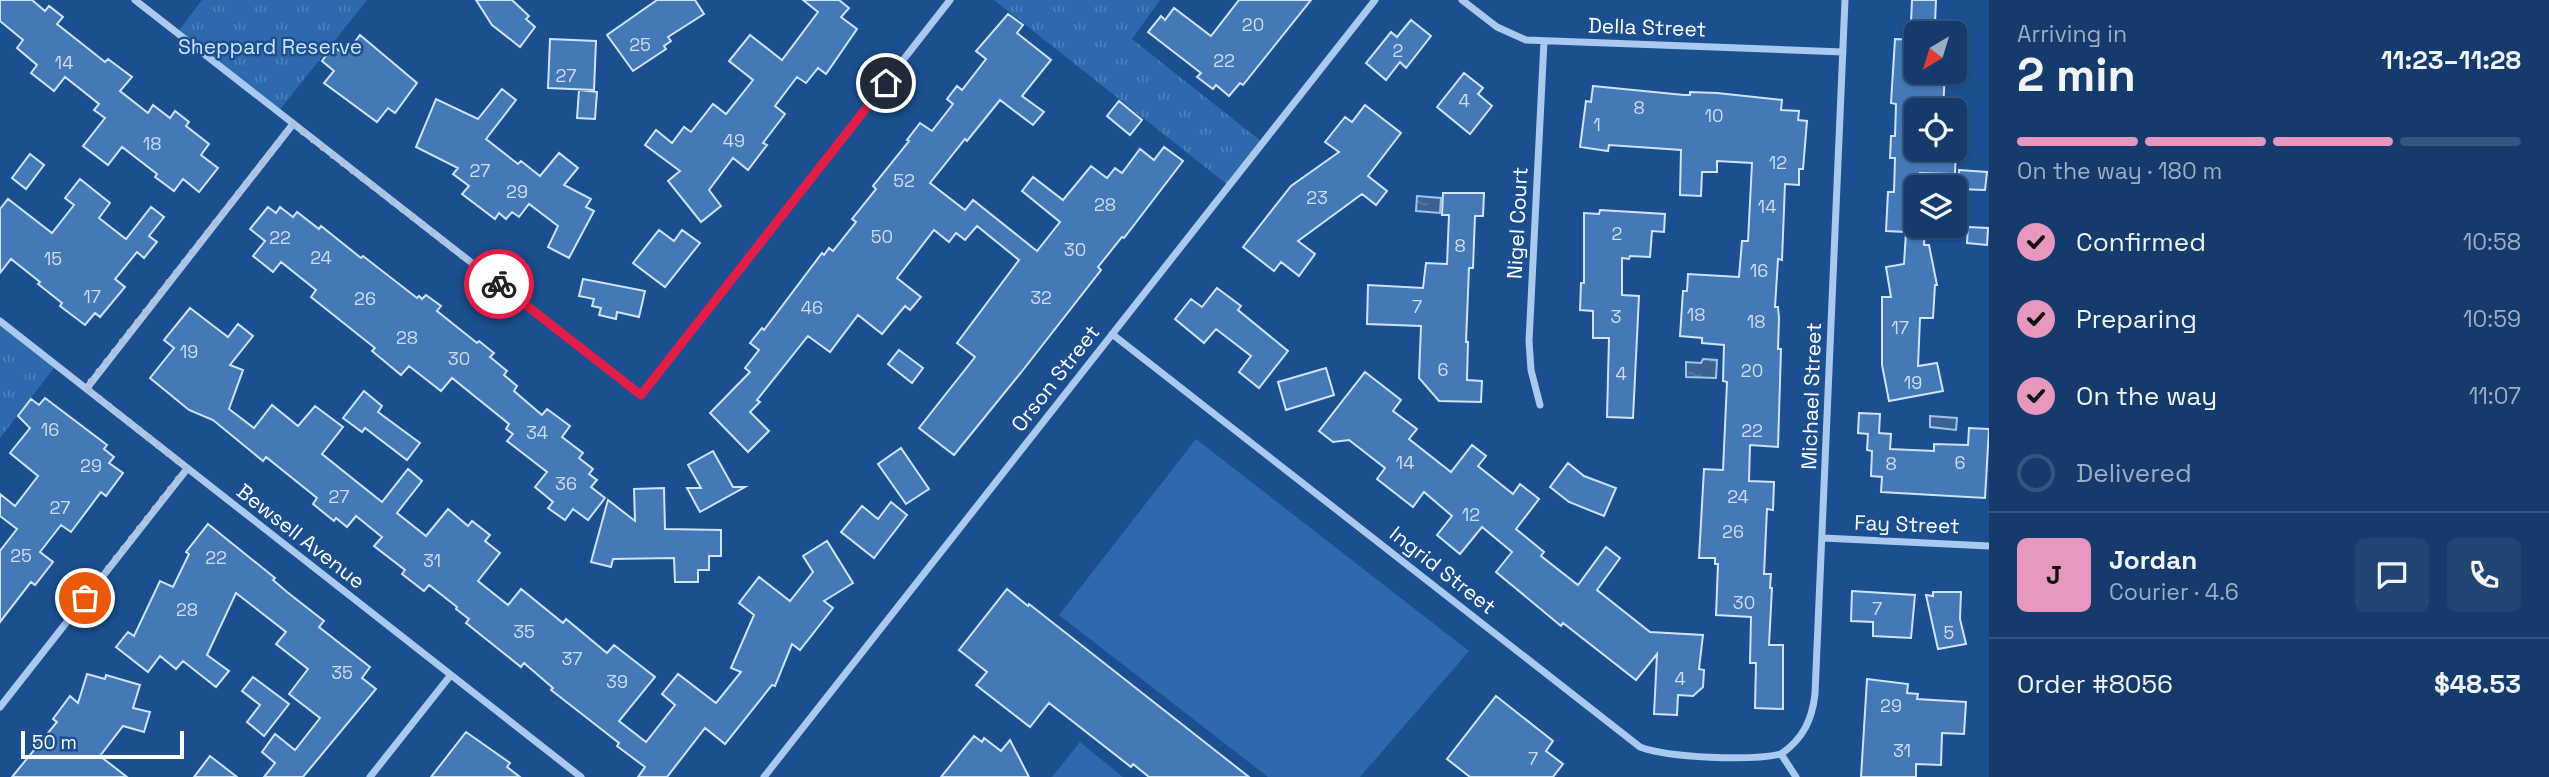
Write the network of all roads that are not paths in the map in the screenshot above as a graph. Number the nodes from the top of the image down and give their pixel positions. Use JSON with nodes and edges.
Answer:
{"nodes":[{"id":1,"x":135,"y":0,"type":"edge"},
{"id":2,"x":950,"y":0,"type":"edge"},
{"id":3,"x":1374,"y":0,"type":"edge"},
{"id":4,"x":1462,"y":0,"type":"edge"},
{"id":5,"x":1845,"y":0,"type":"edge"},
{"id":6,"x":1544,"y":41,"type":"junction"},
{"id":7,"x":1843,"y":52,"type":"junction"},
{"id":8,"x":293,"y":124,"type":"junction"},
{"id":9,"x":0,"y":321,"type":"edge"},
{"id":10,"x":1112,"y":334,"type":"junction"},
{"id":11,"x":86,"y":388,"type":"junction"},
{"id":12,"x":1540,"y":405,"type":"dead end"},
{"id":13,"x":187,"y":468,"type":"junction"},
{"id":14,"x":1823,"y":538,"type":"junction"},
{"id":15,"x":1989,"y":545,"type":"edge"},
{"id":16,"x":450,"y":676,"type":"junction"},
{"id":17,"x":0,"y":707,"type":"edge"},
{"id":18,"x":1781,"y":754,"type":"junction"},
{"id":19,"x":370,"y":777,"type":"edge"},
{"id":20,"x":581,"y":777,"type":"edge"},
{"id":21,"x":764,"y":777,"type":"edge"},
{"id":22,"x":1796,"y":777,"type":"edge"}],
"edges":[{"from":1,"to":8,"type":"street"},
{"from":2,"to":8,"type":"street"},
{"from":3,"to":10,"type":"street","name":"Orson Street"},
{"from":4,"to":6,"type":"street","name":"Della Street"},
{"from":5,"to":7,"type":"street","name":"Michael Street"},
{"from":6,"to":7,"type":"street","name":"Della Street"},
{"from":6,"to":12,"type":"street","name":"Nigel Court"},
{"from":7,"to":14,"type":"street","name":"Michael Street"},
{"from":8,"to":11,"type":"street"},
{"from":9,"to":11,"type":"street","name":"Bewsell Avenue"},
{"from":10,"to":18,"type":"street","name":"Ingrid Street"},
{"from":10,"to":21,"type":"street","name":"Orson Street"},
{"from":11,"to":13,"type":"street","name":"Bewsell Avenue"},
{"from":13,"to":16,"type":"street","name":"Bewsell Avenue"},
{"from":13,"to":17,"type":"street"},
{"from":14,"to":15,"type":"street","name":"Fay Street"},
{"from":14,"to":18,"type":"street","name":"Michael Street"},
{"from":16,"to":19,"type":"street"},
{"from":16,"to":20,"type":"street","name":"Bewsell Avenue"},
{"from":18,"to":22,"type":"street"}]}
